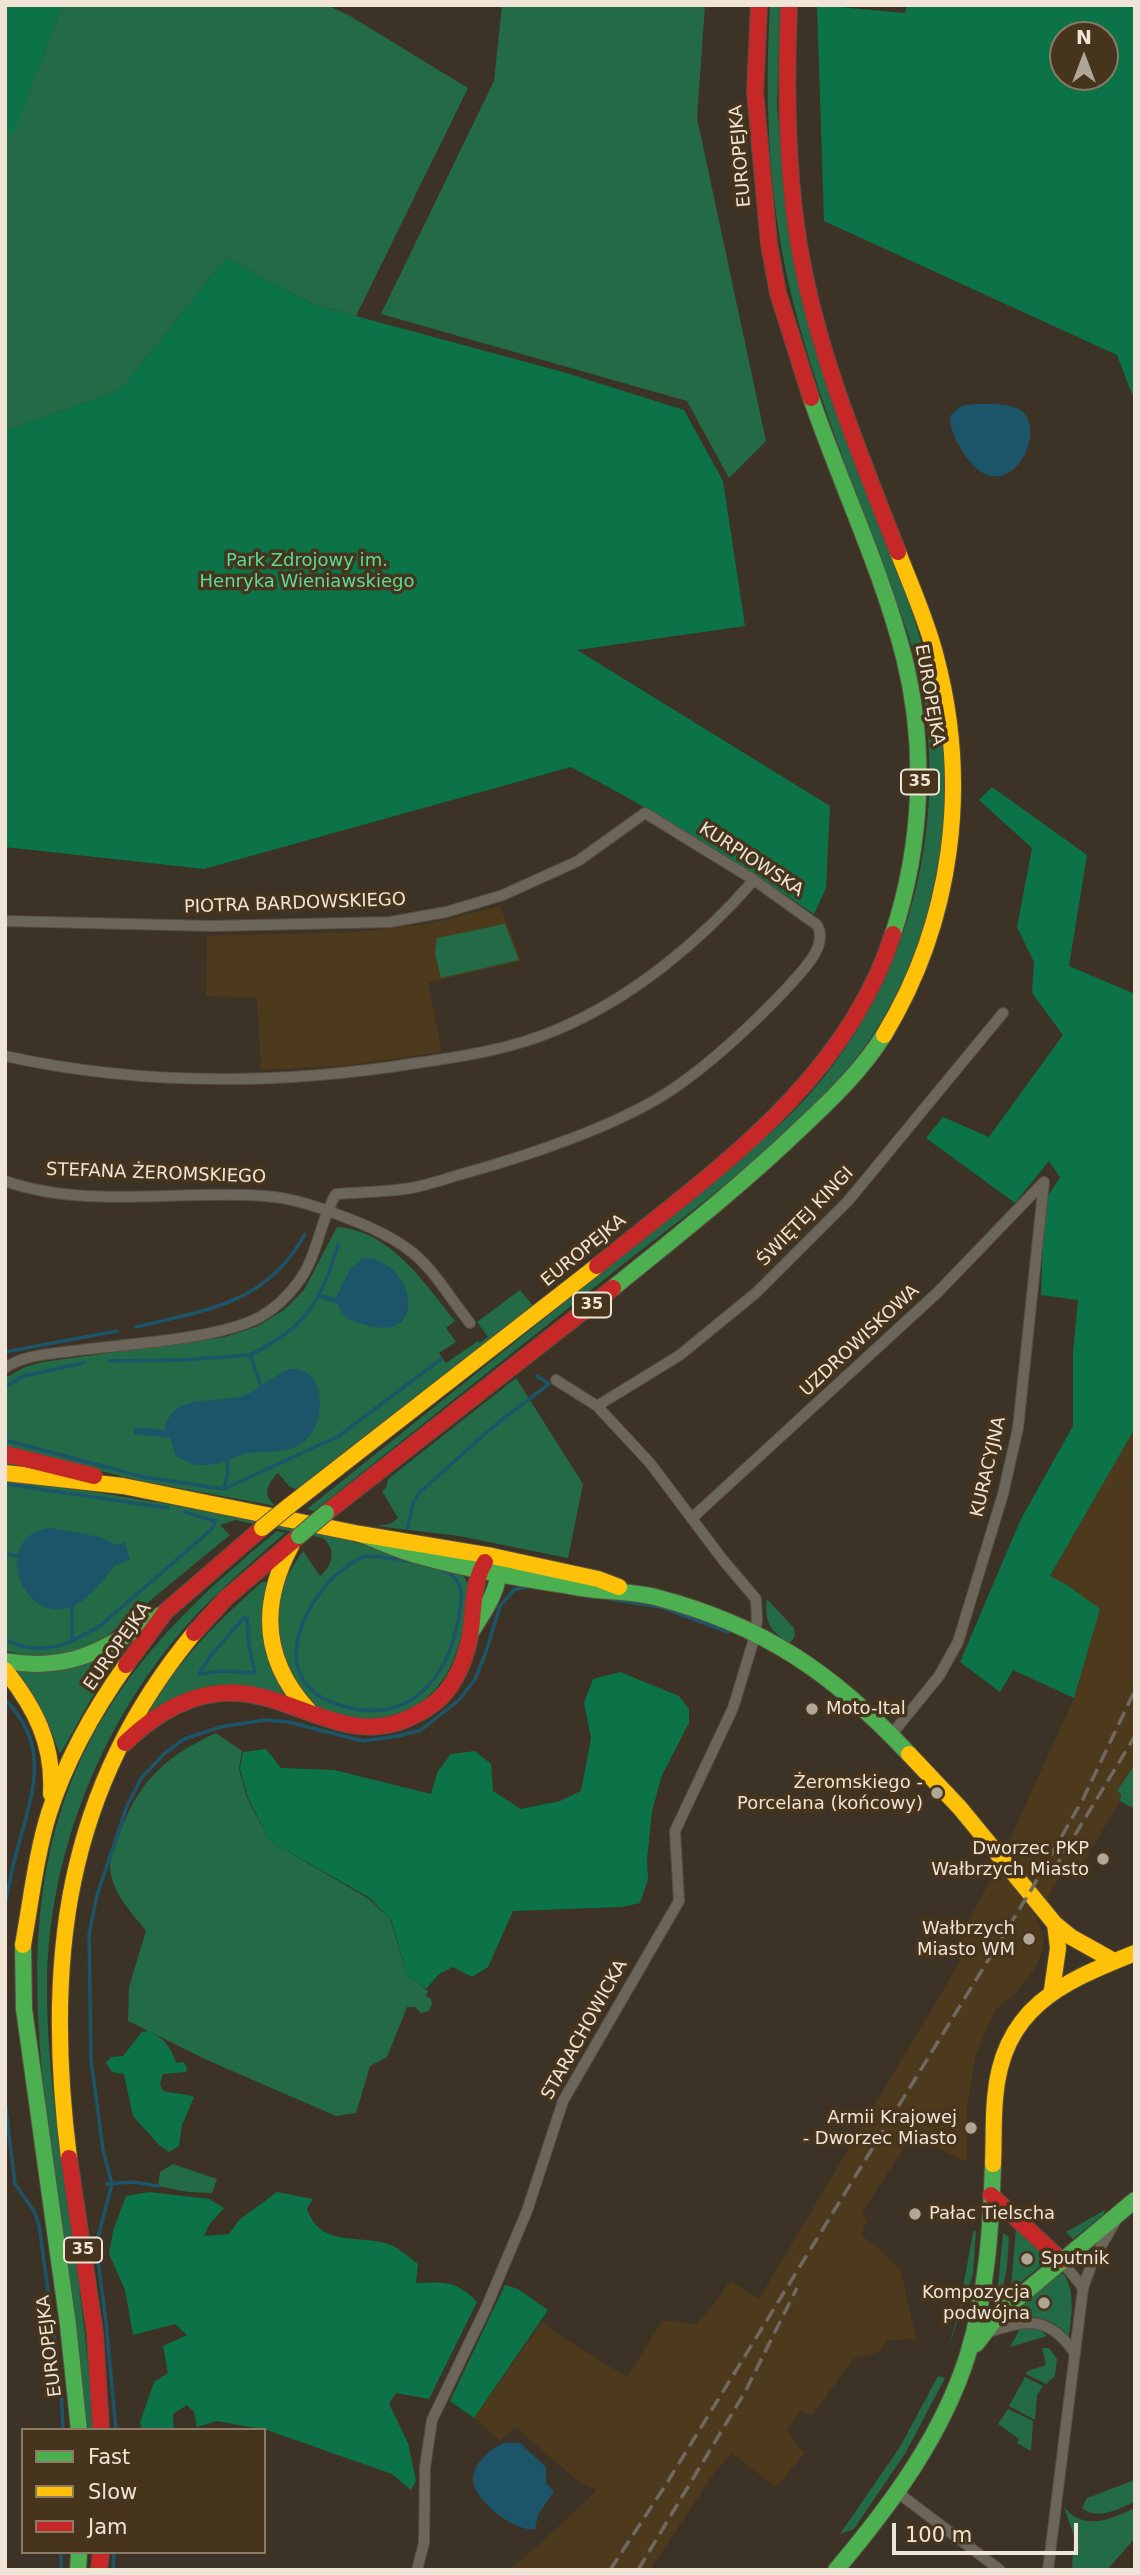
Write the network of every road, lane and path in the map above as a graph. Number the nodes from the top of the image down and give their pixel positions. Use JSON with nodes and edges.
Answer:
{"nodes":[{"id":1,"x":759,"y":5,"type":"edge"},
{"id":2,"x":789,"y":5,"type":"edge"},
{"id":3,"x":645,"y":813,"type":"joint"},
{"id":4,"x":754,"y":880,"type":"junction"},
{"id":5,"x":5,"y":921,"type":"edge"},
{"id":6,"x":1003,"y":1013,"type":"dead end"},
{"id":7,"x":5,"y":1056,"type":"edge"},
{"id":8,"x":5,"y":1181,"type":"edge"},
{"id":9,"x":1044,"y":1182,"type":"joint"},
{"id":10,"x":330,"y":1212,"type":"junction"},
{"id":11,"x":470,"y":1323,"type":"dead end"},
{"id":12,"x":5,"y":1368,"type":"edge"},
{"id":13,"x":556,"y":1380,"type":"dead end"},
{"id":14,"x":597,"y":1406,"type":"junction"},
{"id":15,"x":5,"y":1454,"type":"edge"},
{"id":16,"x":5,"y":1473,"type":"edge"},
{"id":17,"x":123,"y":1486,"type":"junction"},
{"id":18,"x":692,"y":1518,"type":"junction"},
{"id":19,"x":360,"y":1534,"type":"junction"},
{"id":20,"x":299,"y":1536,"type":"junction"},
{"id":21,"x":492,"y":1556,"type":"junction"},
{"id":22,"x":480,"y":1570,"type":"junction"},
{"id":23,"x":499,"y":1574,"type":"junction"},
{"id":24,"x":635,"y":1593,"type":"junction"},
{"id":25,"x":166,"y":1611,"type":"junction"},
{"id":26,"x":471,"y":1632,"type":"junction"},
{"id":27,"x":756,"y":1633,"type":"junction"},
{"id":28,"x":5,"y":1661,"type":"edge"},
{"id":29,"x":5,"y":1670,"type":"edge"},
{"id":30,"x":315,"y":1716,"type":"junction"},
{"id":31,"x":891,"y":1735,"type":"junction"},
{"id":32,"x":112,"y":1757,"type":"junction"},
{"id":33,"x":49,"y":1814,"type":"junction"},
{"id":34,"x":1055,"y":1924,"type":"junction"},
{"id":35,"x":1135,"y":1953,"type":"edge"},
{"id":36,"x":1114,"y":1961,"type":"junction"},
{"id":37,"x":1052,"y":1990,"type":"junction"},
{"id":38,"x":991,"y":2195,"type":"junction"},
{"id":39,"x":1135,"y":2200,"type":"edge"},
{"id":40,"x":1119,"y":2213,"type":"junction"},
{"id":41,"x":1061,"y":2260,"type":"junction"},
{"id":42,"x":1083,"y":2288,"type":"junction"},
{"id":43,"x":982,"y":2334,"type":"junction"},
{"id":44,"x":1074,"y":2352,"type":"junction"},
{"id":45,"x":967,"y":2358,"type":"junction"},
{"id":46,"x":79,"y":2428,"type":"edge"},
{"id":47,"x":101,"y":2428,"type":"edge"},
{"id":48,"x":897,"y":2492,"type":"junction"},
{"id":49,"x":417,"y":2570,"type":"edge"},
{"id":50,"x":835,"y":2570,"type":"edge"},
{"id":51,"x":1000,"y":2570,"type":"edge"},
{"id":52,"x":1048,"y":2570,"type":"edge"}],
"edges":[{"from":1,"to":25,"type":"main road","name":"EUROPEJKA","number":"35","bridge":true},
{"from":2,"to":20,"type":"main road","name":"EUROPEJKA","number":"35","bridge":true},
{"from":3,"to":4,"type":"street","name":"KURPIOWSKA"},
{"from":3,"to":5,"type":"street","name":"PIOTRA BARDOWSKIEGO"},
{"from":4,"to":7,"type":"street"},
{"from":4,"to":10,"type":"street","name":"KURPIOWSKA"},
{"from":6,"to":14,"type":"street","name":"ŚWIĘTEJ KINGI"},
{"from":8,"to":10,"type":"street","name":"STEFANA ŻEROMSKIEGO"},
{"from":9,"to":18,"type":"street","name":"UZDROWISKOWA"},
{"from":9,"to":31,"type":"street","name":"KURACYJNA"},
{"from":10,"to":11,"type":"street","name":"STEFANA ŻEROMSKIEGO"},
{"from":10,"to":12,"type":"street"},
{"from":13,"to":14,"type":"street"},
{"from":14,"to":18,"type":"street"},
{"from":15,"to":17,"type":"main road"},
{"from":16,"to":17,"type":"main road"},
{"from":17,"to":19,"type":"main road"},
{"from":18,"to":27,"type":"street"},
{"from":19,"to":21,"type":"main road"},
{"from":19,"to":22,"type":"main road"},
{"from":20,"to":30,"type":"main road"},
{"from":20,"to":32,"type":"main road","name":"EUROPEJKA","number":"35"},
{"from":21,"to":22,"type":"main road"},
{"from":21,"to":23,"type":"main road"},
{"from":21,"to":24,"type":"main road"},
{"from":22,"to":23,"type":"main road"},
{"from":22,"to":26,"type":"main road"},
{"from":23,"to":24,"type":"main road"},
{"from":23,"to":26,"type":"main road"},
{"from":24,"to":27,"type":"main road"},
{"from":25,"to":28,"type":"main road"},
{"from":25,"to":33,"type":"main road","name":"EUROPEJKA","number":"35"},
{"from":26,"to":30,"type":"main road"},
{"from":27,"to":31,"type":"main road"},
{"from":27,"to":49,"type":"street","name":"STARACHOWICKA"},
{"from":29,"to":33,"type":"main road"},
{"from":30,"to":32,"type":"main road"},
{"from":31,"to":34,"type":"main road"},
{"from":32,"to":47,"type":"main road","name":"EUROPEJKA","number":"35"},
{"from":33,"to":46,"type":"main road","name":"EUROPEJKA","number":"35"},
{"from":34,"to":36,"type":"main road"},
{"from":34,"to":37,"type":"main road"},
{"from":35,"to":36,"type":"main road"},
{"from":36,"to":37,"type":"main road"},
{"from":37,"to":38,"type":"main road"},
{"from":38,"to":41,"type":"main road"},
{"from":38,"to":45,"type":"main road"},
{"from":39,"to":40,"type":"main road"},
{"from":40,"to":41,"type":"main road"},
{"from":40,"to":42,"type":"street"},
{"from":41,"to":42,"type":"street"},
{"from":41,"to":43,"type":"main road"},
{"from":42,"to":44,"type":"street"},
{"from":43,"to":44,"type":"street"},
{"from":43,"to":45,"type":"main road"},
{"from":44,"to":52,"type":"street"},
{"from":45,"to":48,"type":"main road"},
{"from":48,"to":50,"type":"main road"},
{"from":48,"to":51,"type":"street"}]}
